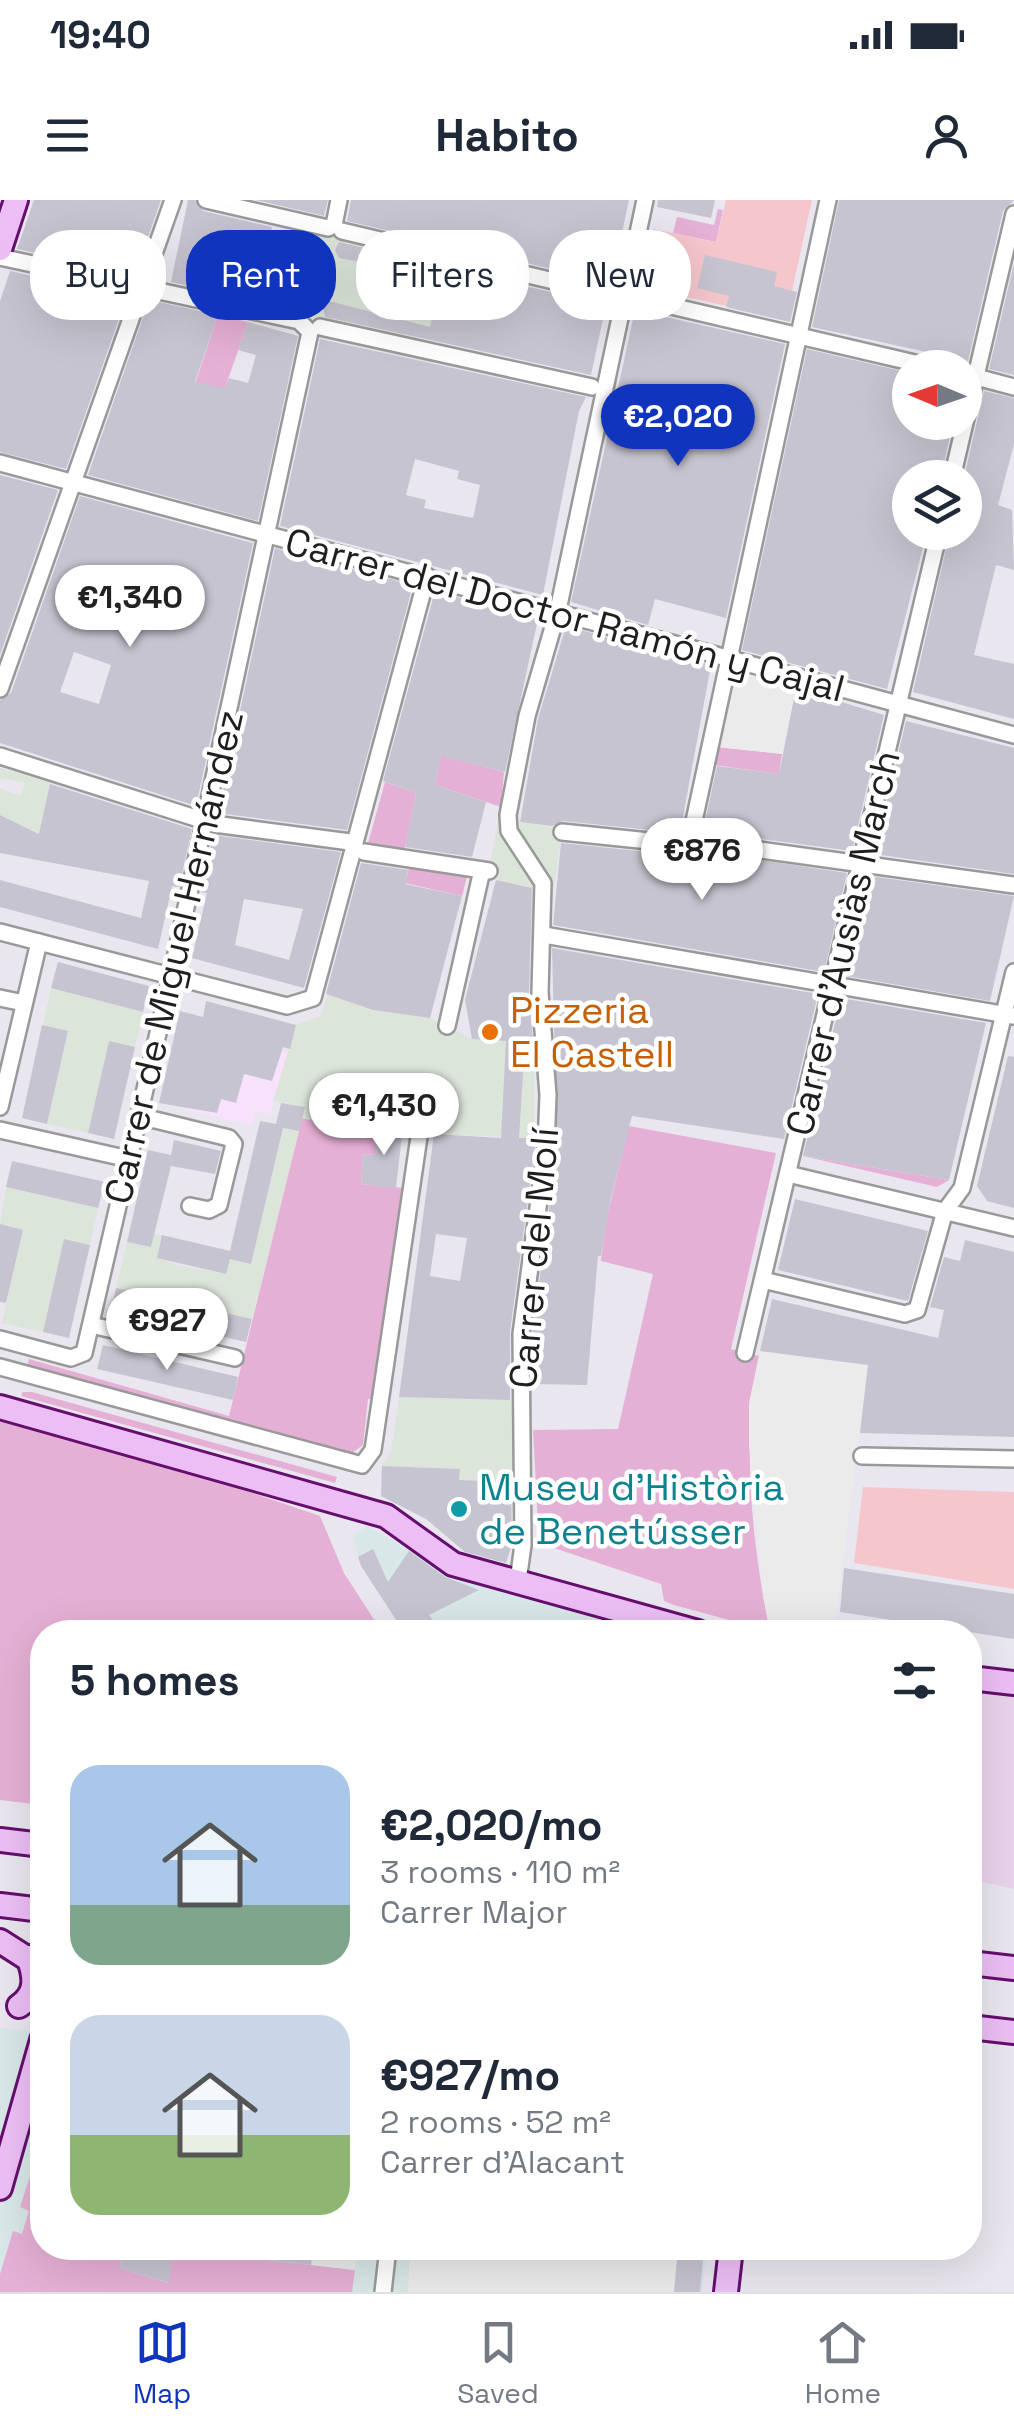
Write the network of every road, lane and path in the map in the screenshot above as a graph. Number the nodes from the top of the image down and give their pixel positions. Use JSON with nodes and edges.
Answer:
{"nodes":[{"id":1,"x":16,"y":200,"type":"edge"},
{"id":2,"x":173,"y":200,"type":"edge"},
{"id":3,"x":206,"y":200,"type":"edge"},
{"id":4,"x":339,"y":200,"type":"edge"},
{"id":5,"x":645,"y":200,"type":"edge"},
{"id":6,"x":828,"y":200,"type":"edge"},
{"id":7,"x":1014,"y":214,"type":"edge"},
{"id":8,"x":163,"y":230,"type":"edge"},
{"id":9,"x":336,"y":230,"type":"junction"},
{"id":10,"x":637,"y":230,"type":"edge"},
{"id":11,"x":0,"y":249,"type":"edge"},
{"id":12,"x":0,"y":257,"type":"edge"},
{"id":13,"x":30,"y":263,"type":"edge"},
{"id":14,"x":549,"y":279,"type":"edge"},
{"id":15,"x":166,"y":291,"type":"edge"},
{"id":16,"x":691,"y":311,"type":"edge"},
{"id":17,"x":131,"y":320,"type":"edge"},
{"id":18,"x":614,"y":320,"type":"edge"},
{"id":19,"x":314,"y":326,"type":"junction"},
{"id":20,"x":798,"y":334,"type":"junction"},
{"id":21,"x":977,"y":350,"type":"edge"},
{"id":22,"x":892,"y":357,"type":"edge"},
{"id":23,"x":982,"y":379,"type":"edge"},
{"id":24,"x":592,"y":387,"type":"dead end"},
{"id":25,"x":1014,"y":387,"type":"edge"},
{"id":26,"x":0,"y":463,"type":"edge"},
{"id":27,"x":74,"y":483,"type":"junction"},
{"id":28,"x":267,"y":535,"type":"junction"},
{"id":29,"x":935,"y":550,"type":"edge"},
{"id":30,"x":427,"y":576,"type":"junction"},
{"id":31,"x":558,"y":610,"type":"junction"},
{"id":32,"x":728,"y":658,"type":"junction"},
{"id":33,"x":0,"y":689,"type":"edge"},
{"id":34,"x":900,"y":704,"type":"junction"},
{"id":35,"x":1014,"y":735,"type":"edge"},
{"id":36,"x":0,"y":756,"type":"edge"},
{"id":37,"x":210,"y":822,"type":"junction"},
{"id":38,"x":562,"y":832,"type":"dead end"},
{"id":39,"x":350,"y":842,"type":"dead end"},
{"id":40,"x":678,"y":844,"type":"dead end"},
{"id":41,"x":364,"y":852,"type":"dead end"},
{"id":42,"x":861,"y":865,"type":"junction"},
{"id":43,"x":1014,"y":885,"type":"edge"},
{"id":44,"x":0,"y":932,"type":"edge"},
{"id":45,"x":544,"y":935,"type":"junction"},
{"id":46,"x":38,"y":942,"type":"junction"},
{"id":47,"x":1014,"y":972,"type":"edge"},
{"id":48,"x":171,"y":976,"type":"junction"},
{"id":49,"x":833,"y":986,"type":"junction"},
{"id":50,"x":0,"y":998,"type":"edge"},
{"id":51,"x":24,"y":1004,"type":"junction"},
{"id":52,"x":1009,"y":1016,"type":"edge"},
{"id":53,"x":447,"y":1026,"type":"dead end"},
{"id":54,"x":0,"y":1108,"type":"edge"},
{"id":55,"x":139,"y":1116,"type":"junction"},
{"id":56,"x":0,"y":1130,"type":"edge"},
{"id":57,"x":420,"y":1130,"type":"dead end"},
{"id":58,"x":128,"y":1159,"type":"junction"},
{"id":59,"x":788,"y":1174,"type":"junction"},
{"id":60,"x":190,"y":1206,"type":"dead end"},
{"id":61,"x":945,"y":1212,"type":"junction"},
{"id":62,"x":1014,"y":1228,"type":"edge"},
{"id":63,"x":763,"y":1280,"type":"junction"},
{"id":64,"x":91,"y":1325,"type":"junction"},
{"id":65,"x":0,"y":1339,"type":"edge"},
{"id":66,"x":745,"y":1353,"type":"dead end"},
{"id":67,"x":235,"y":1358,"type":"dead end"},
{"id":68,"x":0,"y":1367,"type":"edge"},
{"id":69,"x":0,"y":1407,"type":"edge"},
{"id":70,"x":862,"y":1456,"type":"dead end"},
{"id":71,"x":1014,"y":1458,"type":"edge"},
{"id":72,"x":518,"y":1581,"type":"junction"},
{"id":73,"x":656,"y":1620,"type":"edge"},
{"id":74,"x":982,"y":1679,"type":"edge"},
{"id":75,"x":1014,"y":1683,"type":"edge"},
{"id":76,"x":0,"y":1840,"type":"edge"},
{"id":77,"x":30,"y":1844,"type":"edge"},
{"id":78,"x":0,"y":1905,"type":"edge"},
{"id":79,"x":30,"y":1909,"type":"edge"},
{"id":80,"x":0,"y":1941,"type":"edge"},
{"id":81,"x":30,"y":1961,"type":"edge"},
{"id":82,"x":982,"y":1964,"type":"edge"},
{"id":83,"x":1014,"y":1968,"type":"edge"},
{"id":84,"x":982,"y":2028,"type":"edge"},
{"id":85,"x":1014,"y":2032,"type":"edge"},
{"id":86,"x":30,"y":2082,"type":"edge"},
{"id":87,"x":0,"y":2188,"type":"edge"},
{"id":88,"x":387,"y":2260,"type":"edge"},
{"id":89,"x":730,"y":2260,"type":"edge"},
{"id":90,"x":383,"y":2292,"type":"edge"},
{"id":91,"x":726,"y":2292,"type":"edge"}],
"edges":[{"from":1,"to":11,"type":"street"},
{"from":2,"to":8,"type":"street"},
{"from":3,"to":9,"type":"street"},
{"from":4,"to":9,"type":"street"},
{"from":5,"to":10,"type":"street"},
{"from":6,"to":20,"type":"street"},
{"from":7,"to":21,"type":"street"},
{"from":9,"to":14,"type":"street"},
{"from":12,"to":13,"type":"street"},
{"from":15,"to":19,"type":"street"},
{"from":16,"to":20,"type":"street"},
{"from":17,"to":27,"type":"street"},
{"from":18,"to":31,"type":"street"},
{"from":19,"to":24,"type":"street"},
{"from":19,"to":28,"type":"street","name":"Carrer de Miguel Hernández"},
{"from":20,"to":22,"type":"street"},
{"from":20,"to":32,"type":"street"},
{"from":23,"to":25,"type":"street"},
{"from":26,"to":27,"type":"street","name":"Carrer del Doctor Ramón y Cajal"},
{"from":27,"to":28,"type":"street","name":"Carrer del Doctor Ramón y Cajal"},
{"from":27,"to":33,"type":"street"},
{"from":28,"to":30,"type":"street","name":"Carrer del Doctor Ramón y Cajal"},
{"from":28,"to":37,"type":"street","name":"Carrer de Miguel Hernández"},
{"from":29,"to":34,"type":"street","name":"Carrer d'Ausiàs March"},
{"from":30,"to":31,"type":"street","name":"Carrer del Doctor Ramón y Cajal"},
{"from":30,"to":48,"type":"street"},
{"from":31,"to":32,"type":"street","name":"Carrer del Doctor Ramón y Cajal"},
{"from":31,"to":45,"type":"street","name":"Carrer del Molí"},
{"from":32,"to":34,"type":"street","name":"Carrer del Doctor Ramón y Cajal"},
{"from":32,"to":42,"type":"street"},
{"from":34,"to":35,"type":"street","name":"Carrer del Doctor Ramón y Cajal"},
{"from":34,"to":42,"type":"street","name":"Carrer d'Ausiàs March"},
{"from":36,"to":37,"type":"street"},
{"from":37,"to":39,"type":"street"},
{"from":37,"to":48,"type":"street","name":"Carrer de Miguel Hernández"},
{"from":38,"to":40,"type":"street"},
{"from":41,"to":53,"type":"street"},
{"from":42,"to":43,"type":"street"},
{"from":42,"to":49,"type":"street","name":"Carrer d'Ausiàs March"},
{"from":44,"to":46,"type":"street"},
{"from":45,"to":49,"type":"street"},
{"from":45,"to":72,"type":"street","name":"Carrer del Molí"},
{"from":46,"to":48,"type":"street"},
{"from":46,"to":51,"type":"street"},
{"from":47,"to":52,"type":"street"},
{"from":48,"to":55,"type":"street","name":"Carrer de Miguel Hernández"},
{"from":49,"to":52,"type":"street"},
{"from":49,"to":59,"type":"street","name":"Carrer d'Ausiàs March"},
{"from":50,"to":51,"type":"street"},
{"from":51,"to":54,"type":"street"},
{"from":52,"to":61,"type":"street"},
{"from":55,"to":58,"type":"street","name":"Carrer de Miguel Hernández"},
{"from":55,"to":60,"type":"street"},
{"from":56,"to":58,"type":"street"},
{"from":57,"to":68,"type":"street"},
{"from":58,"to":64,"type":"street","name":"Carrer de Miguel Hernández"},
{"from":59,"to":61,"type":"street"},
{"from":59,"to":63,"type":"street","name":"Carrer d'Ausiàs March"},
{"from":61,"to":62,"type":"street"},
{"from":61,"to":63,"type":"street"},
{"from":63,"to":66,"type":"street","name":"Carrer d'Ausiàs March"},
{"from":64,"to":65,"type":"street","name":"Carrer de Miguel Hernández"},
{"from":64,"to":67,"type":"street"},
{"from":69,"to":72,"type":"street"},
{"from":70,"to":71,"type":"street"},
{"from":72,"to":73,"type":"street"},
{"from":74,"to":75,"type":"street"},
{"from":76,"to":77,"type":"street"},
{"from":78,"to":79,"type":"street"},
{"from":80,"to":81,"type":"street"},
{"from":82,"to":83,"type":"street"},
{"from":84,"to":85,"type":"street"},
{"from":86,"to":87,"type":"street"},
{"from":88,"to":90,"type":"street"},
{"from":89,"to":91,"type":"street"}]}
